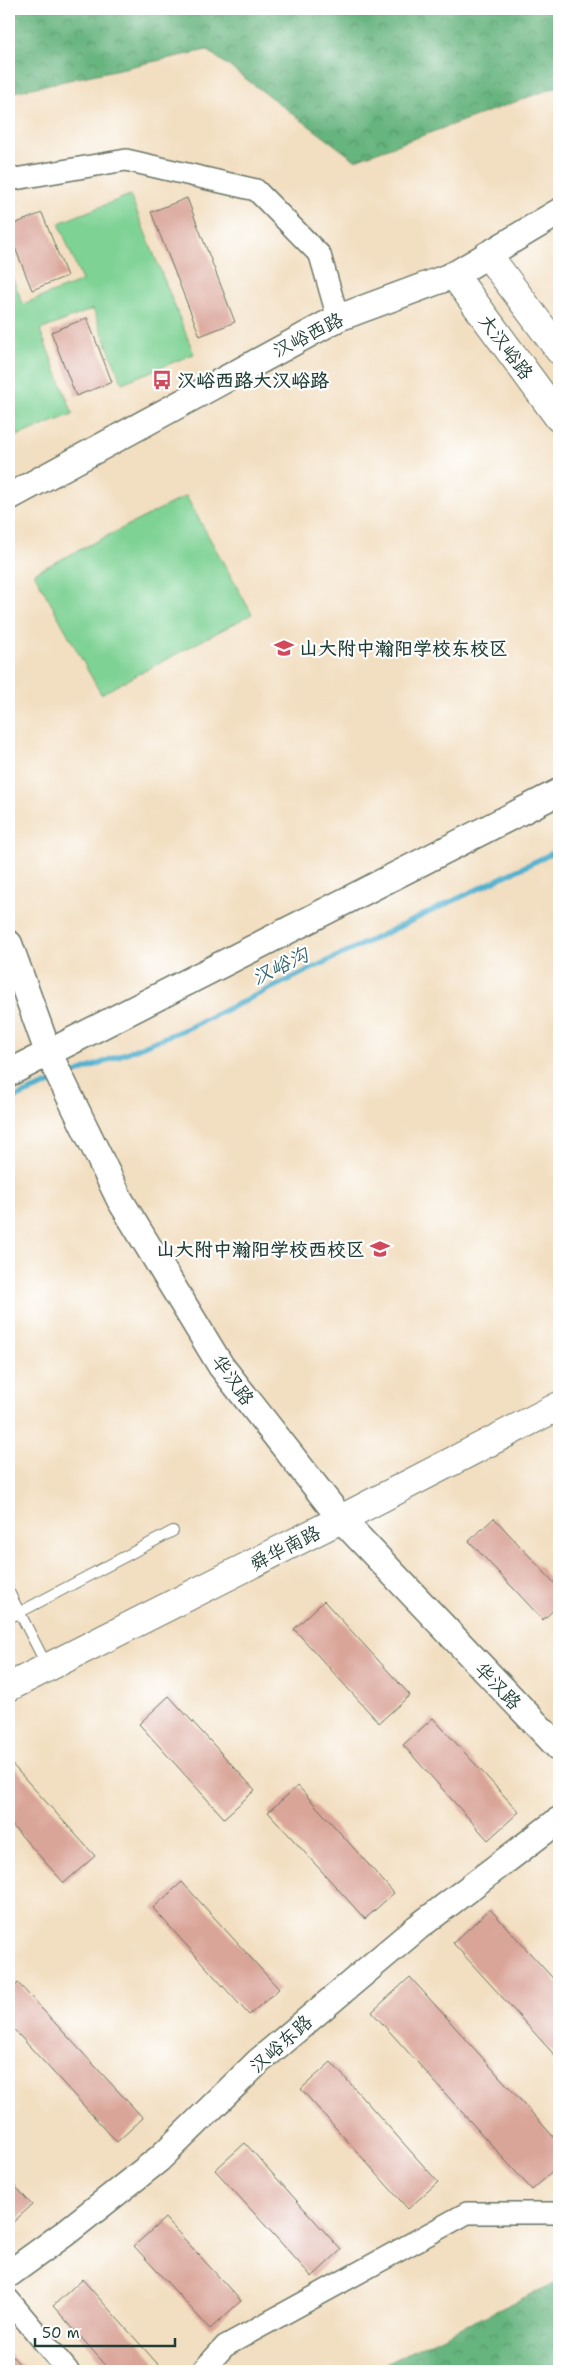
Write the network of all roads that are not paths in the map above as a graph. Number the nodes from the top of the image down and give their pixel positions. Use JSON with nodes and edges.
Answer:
{"nodes":[{"id":1,"x":9,"y":180,"type":"edge"},
{"id":2,"x":559,"y":212,"type":"edge"},
{"id":3,"x":488,"y":255,"type":"junction"},
{"id":4,"x":454,"y":275,"type":"junction"},
{"id":5,"x":338,"y":318,"type":"junction"},
{"id":6,"x":559,"y":350,"type":"edge"},
{"id":7,"x":559,"y":418,"type":"edge"},
{"id":8,"x":9,"y":497,"type":"edge"},
{"id":9,"x":559,"y":792,"type":"edge"},
{"id":10,"x":9,"y":944,"type":"edge"},
{"id":11,"x":57,"y":1070,"type":"junction"},
{"id":12,"x":9,"y":1073,"type":"edge"},
{"id":13,"x":559,"y":1406,"type":"edge"},
{"id":14,"x":341,"y":1519,"type":"junction"},
{"id":15,"x":173,"y":1531,"type":"dead end"},
{"id":16,"x":9,"y":1592,"type":"edge"},
{"id":17,"x":19,"y":1612,"type":"junction"},
{"id":18,"x":9,"y":1618,"type":"edge"},
{"id":19,"x":47,"y":1667,"type":"junction"},
{"id":20,"x":9,"y":1687,"type":"edge"},
{"id":21,"x":559,"y":1748,"type":"edge"},
{"id":22,"x":559,"y":1820,"type":"edge"},
{"id":23,"x":559,"y":2213,"type":"edge"},
{"id":24,"x":9,"y":2274,"type":"edge"},
{"id":25,"x":9,"y":2300,"type":"edge"},
{"id":26,"x":59,"y":2367,"type":"edge"},
{"id":27,"x":202,"y":2371,"type":"edge"}],
"edges":[{"from":1,"to":5,"type":"street"},
{"from":2,"to":3,"type":"street","name":"汉峪西路"},
{"from":3,"to":4,"type":"street","name":"汉峪西路"},
{"from":3,"to":6,"type":"main road"},
{"from":4,"to":5,"type":"street","name":"汉峪西路"},
{"from":4,"to":7,"type":"main road","name":"大汉峪路"},
{"from":5,"to":8,"type":"street","name":"汉峪西路"},
{"from":9,"to":11,"type":"street"},
{"from":10,"to":11,"type":"street","name":"华汉路"},
{"from":11,"to":12,"type":"street"},
{"from":11,"to":14,"type":"street","name":"华汉路"},
{"from":13,"to":14,"type":"main road","name":"舜华南路"},
{"from":14,"to":19,"type":"main road","name":"舜华南路"},
{"from":14,"to":21,"type":"street","name":"华汉路"},
{"from":15,"to":17,"type":"lane"},
{"from":16,"to":17,"type":"lane"},
{"from":17,"to":18,"type":"lane"},
{"from":17,"to":19,"type":"lane"},
{"from":19,"to":20,"type":"main road","name":"舜华南路"},
{"from":22,"to":24,"type":"street","name":"汉峪东路"},
{"from":23,"to":27,"type":"street"},
{"from":25,"to":26,"type":"street"}]}
